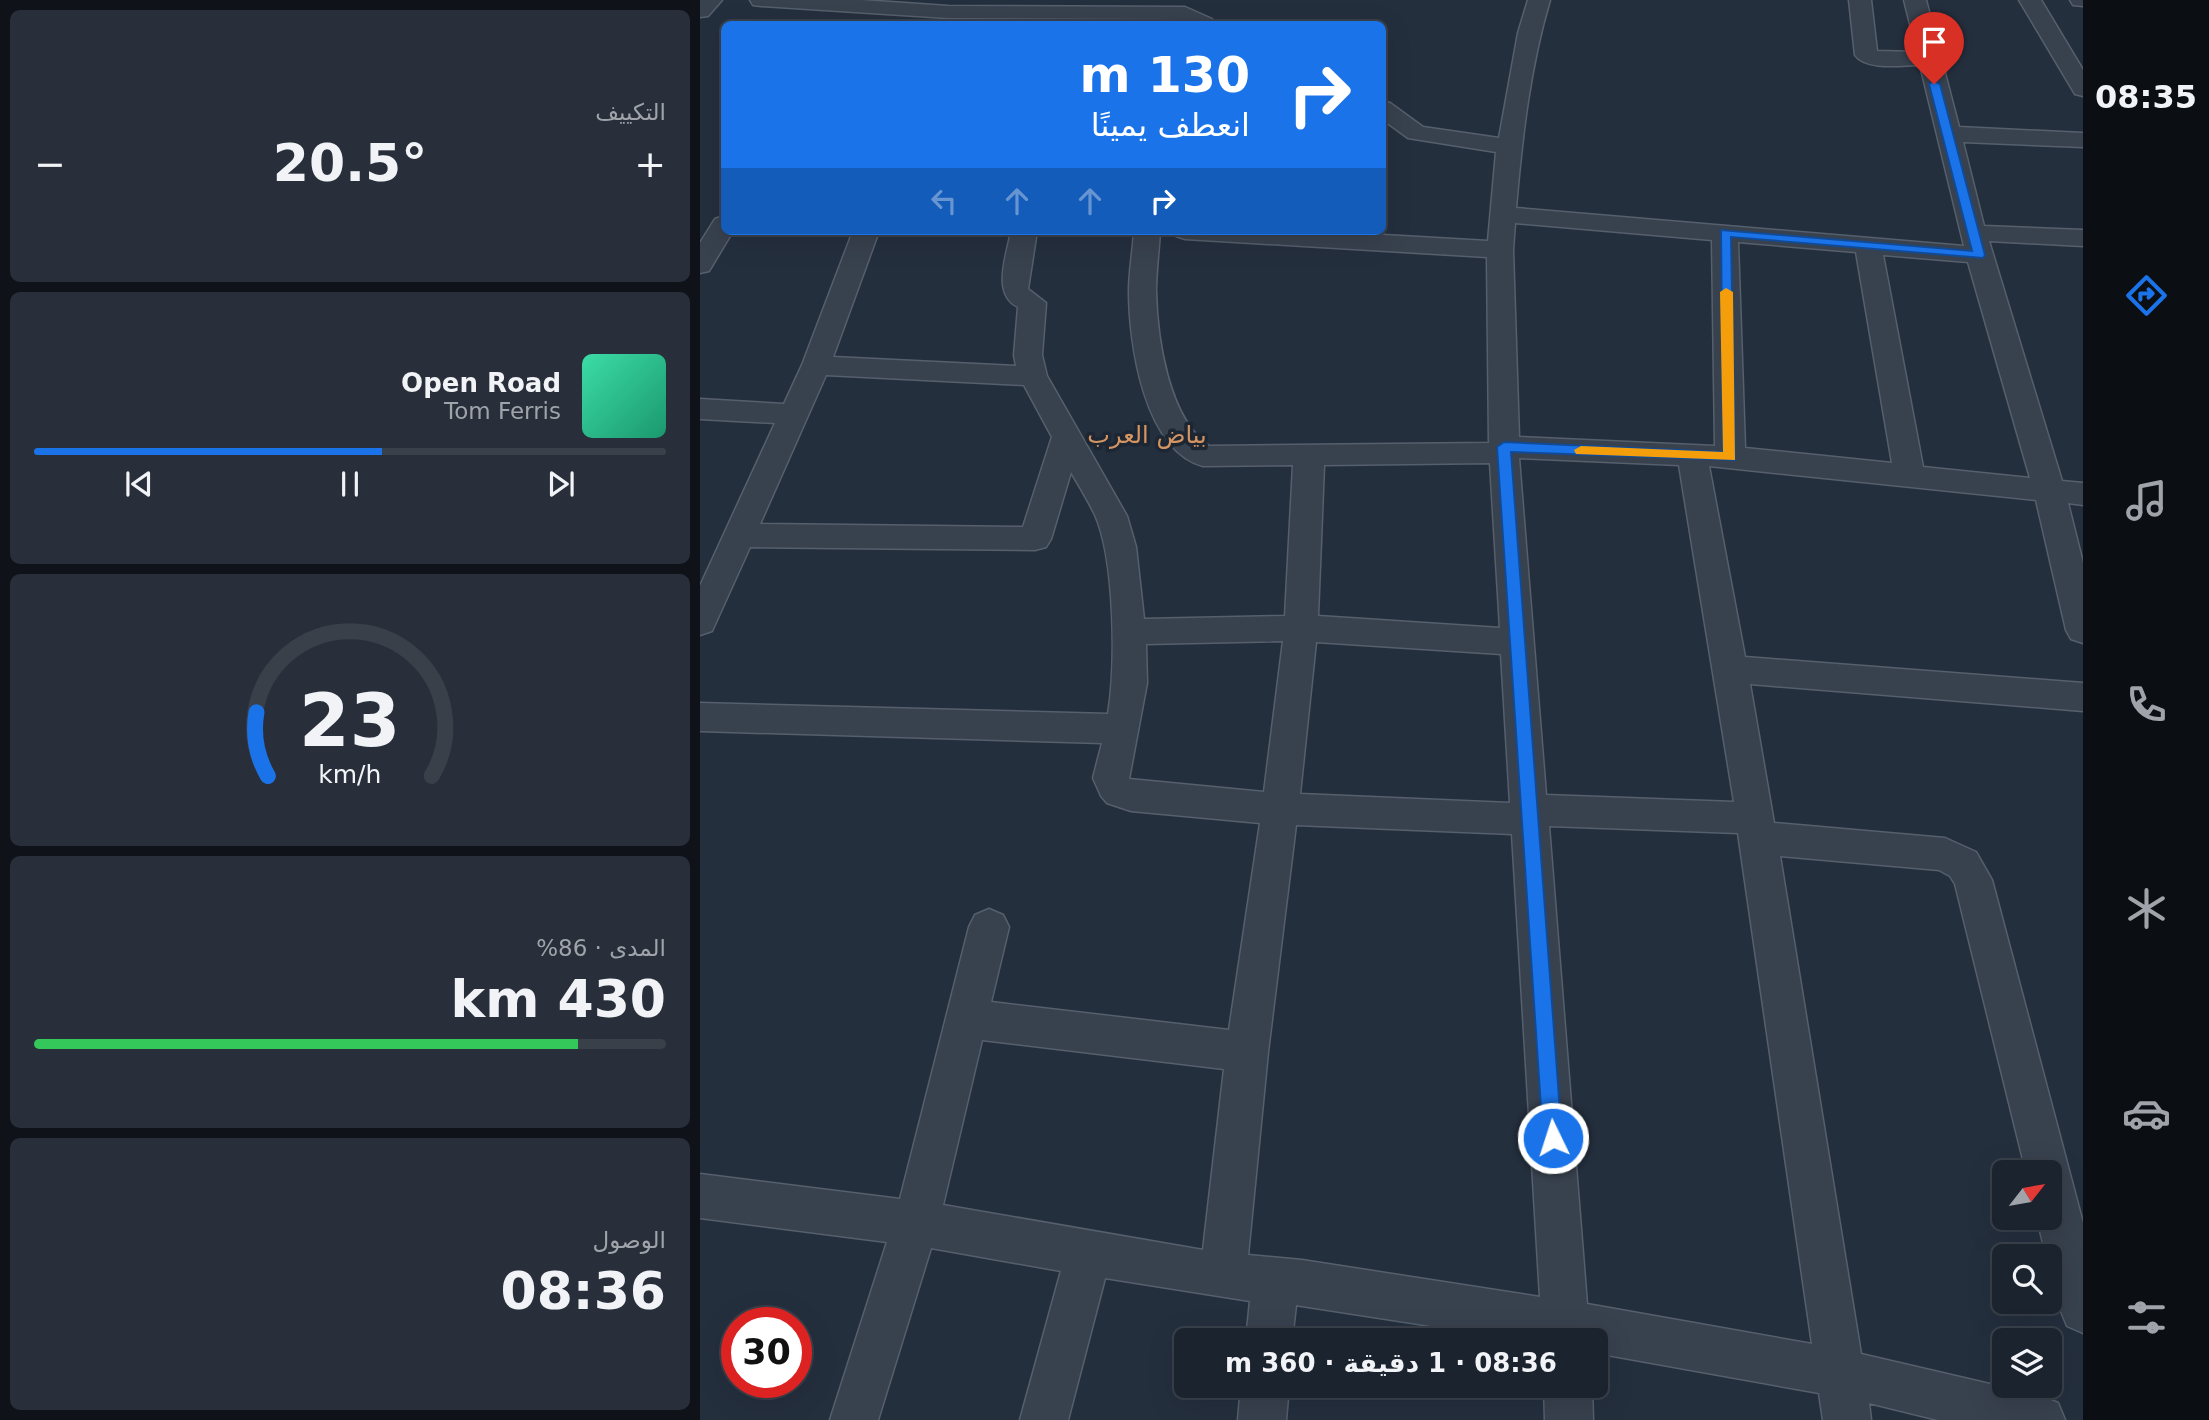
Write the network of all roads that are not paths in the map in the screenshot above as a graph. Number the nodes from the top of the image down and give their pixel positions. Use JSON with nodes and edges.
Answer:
{"nodes":[{"id":1,"x":711,"y":0,"type":"edge"},
{"id":2,"x":761,"y":0,"type":"edge"},
{"id":3,"x":1539,"y":0,"type":"edge"},
{"id":4,"x":1860,"y":0,"type":"edge"},
{"id":5,"x":1915,"y":0,"type":"edge"},
{"id":6,"x":2030,"y":0,"type":"edge"},
{"id":7,"x":700,"y":11,"type":"edge"},
{"id":8,"x":949,"y":12,"type":"edge"},
{"id":9,"x":1185,"y":13,"type":"edge"},
{"id":10,"x":849,"y":16,"type":"edge"},
{"id":11,"x":1049,"y":19,"type":"edge"},
{"id":12,"x":1928,"y":59,"type":"junction"},
{"id":13,"x":2083,"y":89,"type":"edge"},
{"id":14,"x":1386,"y":111,"type":"edge"},
{"id":15,"x":1948,"y":134,"type":"junction"},
{"id":16,"x":2083,"y":140,"type":"edge"},
{"id":17,"x":1509,"y":147,"type":"junction"},
{"id":18,"x":1502,"y":214,"type":"junction"},
{"id":19,"x":721,"y":229,"type":"edge"},
{"id":20,"x":1725,"y":233,"type":"junction"},
{"id":21,"x":865,"y":235,"type":"edge"},
{"id":22,"x":1023,"y":235,"type":"edge"},
{"id":23,"x":1147,"y":235,"type":"edge"},
{"id":24,"x":1251,"y":235,"type":"edge"},
{"id":25,"x":2083,"y":238,"type":"edge"},
{"id":26,"x":1976,"y":244,"type":"junction"},
{"id":27,"x":1868,"y":246,"type":"junction"},
{"id":28,"x":1500,"y":250,"type":"junction"},
{"id":29,"x":700,"y":265,"type":"edge"},
{"id":30,"x":816,"y":365,"type":"junction"},
{"id":31,"x":1033,"y":376,"type":"junction"},
{"id":32,"x":700,"y":409,"type":"edge"},
{"id":33,"x":794,"y":414,"type":"junction"},
{"id":34,"x":1066,"y":439,"type":"junction"},
{"id":35,"x":1504,"y":450,"type":"junction"},
{"id":36,"x":1310,"y":455,"type":"junction"},
{"id":37,"x":1692,"y":455,"type":"junction"},
{"id":38,"x":1730,"y":457,"type":"junction"},
{"id":39,"x":1910,"y":477,"type":"junction"},
{"id":40,"x":2050,"y":492,"type":"junction"},
{"id":41,"x":2083,"y":494,"type":"edge"},
{"id":42,"x":740,"y":535,"type":"junction"},
{"id":43,"x":700,"y":622,"type":"edge"},
{"id":44,"x":1301,"y":628,"type":"junction"},
{"id":45,"x":2083,"y":630,"type":"edge"},
{"id":46,"x":1129,"y":632,"type":"junction"},
{"id":47,"x":1518,"y":642,"type":"junction"},
{"id":48,"x":1730,"y":669,"type":"junction"},
{"id":49,"x":2083,"y":697,"type":"edge"},
{"id":50,"x":700,"y":717,"type":"edge"},
{"id":51,"x":1123,"y":729,"type":"junction"},
{"id":52,"x":1280,"y":809,"type":"junction"},
{"id":53,"x":1530,"y":815,"type":"junction"},
{"id":54,"x":1756,"y":828,"type":"junction"},
{"id":55,"x":989,"y":927,"type":"dead end"},
{"id":56,"x":968,"y":1019,"type":"junction"},
{"id":57,"x":1247,"y":1052,"type":"junction"},
{"id":58,"x":2045,"y":1160,"type":"edge"},
{"id":59,"x":700,"y":1196,"type":"edge"},
{"id":60,"x":916,"y":1223,"type":"junction"},
{"id":61,"x":2062,"y":1228,"type":"edge"},
{"id":62,"x":1089,"y":1253,"type":"junction"},
{"id":63,"x":1223,"y":1276,"type":"junction"},
{"id":64,"x":1275,"y":1280,"type":"junction"},
{"id":65,"x":2083,"y":1310,"type":"edge"},
{"id":66,"x":1270,"y":1328,"type":"edge"},
{"id":67,"x":1544,"y":1328,"type":"edge"},
{"id":68,"x":1566,"y":1328,"type":"edge"},
{"id":69,"x":1608,"y":1338,"type":"edge"},
{"id":70,"x":1841,"y":1373,"type":"junction"},
{"id":71,"x":1264,"y":1398,"type":"edge"},
{"id":72,"x":1568,"y":1398,"type":"edge"},
{"id":73,"x":854,"y":1420,"type":"edge"},
{"id":74,"x":1044,"y":1420,"type":"edge"},
{"id":75,"x":1262,"y":1420,"type":"edge"},
{"id":76,"x":1569,"y":1420,"type":"edge"},
{"id":77,"x":1847,"y":1420,"type":"edge"},
{"id":78,"x":2041,"y":1420,"type":"edge"}],
"edges":[{"from":1,"to":7,"type":"street"},
{"from":2,"to":10,"type":"street"},
{"from":3,"to":17,"type":"street"},
{"from":4,"to":12,"type":"street"},
{"from":5,"to":12,"type":"street"},
{"from":6,"to":13,"type":"street"},
{"from":8,"to":10,"type":"street"},
{"from":8,"to":11,"type":"street"},
{"from":9,"to":11,"type":"street"},
{"from":12,"to":15,"type":"street"},
{"from":14,"to":17,"type":"street"},
{"from":15,"to":16,"type":"street"},
{"from":15,"to":26,"type":"street"},
{"from":17,"to":18,"type":"street"},
{"from":18,"to":20,"type":"street"},
{"from":18,"to":28,"type":"street"},
{"from":19,"to":29,"type":"street"},
{"from":20,"to":27,"type":"street"},
{"from":20,"to":38,"type":"street"},
{"from":21,"to":30,"type":"street"},
{"from":22,"to":31,"type":"street"},
{"from":23,"to":36,"type":"street"},
{"from":24,"to":28,"type":"street"},
{"from":25,"to":26,"type":"street"},
{"from":26,"to":27,"type":"street"},
{"from":26,"to":40,"type":"street"},
{"from":27,"to":39,"type":"street"},
{"from":28,"to":35,"type":"street"},
{"from":30,"to":31,"type":"street"},
{"from":30,"to":33,"type":"street"},
{"from":31,"to":34,"type":"street"},
{"from":32,"to":33,"type":"street"},
{"from":33,"to":42,"type":"street"},
{"from":34,"to":42,"type":"street"},
{"from":34,"to":46,"type":"street"},
{"from":35,"to":36,"type":"street"},
{"from":35,"to":37,"type":"street"},
{"from":35,"to":47,"type":"street"},
{"from":36,"to":44,"type":"street"},
{"from":37,"to":38,"type":"street"},
{"from":37,"to":48,"type":"street"},
{"from":38,"to":39,"type":"street"},
{"from":39,"to":40,"type":"street"},
{"from":40,"to":41,"type":"street"},
{"from":40,"to":45,"type":"street"},
{"from":42,"to":43,"type":"street"},
{"from":44,"to":46,"type":"street"},
{"from":44,"to":47,"type":"street"},
{"from":44,"to":52,"type":"street"},
{"from":46,"to":51,"type":"street"},
{"from":47,"to":53,"type":"street"},
{"from":48,"to":49,"type":"street"},
{"from":48,"to":54,"type":"street"},
{"from":50,"to":51,"type":"street"},
{"from":51,"to":52,"type":"street"},
{"from":52,"to":53,"type":"street"},
{"from":52,"to":57,"type":"street"},
{"from":53,"to":54,"type":"street"},
{"from":53,"to":68,"type":"street"},
{"from":54,"to":58,"type":"street"},
{"from":54,"to":70,"type":"street"},
{"from":55,"to":56,"type":"street"},
{"from":56,"to":57,"type":"street"},
{"from":56,"to":60,"type":"street"},
{"from":57,"to":63,"type":"street"},
{"from":59,"to":60,"type":"street"},
{"from":60,"to":62,"type":"street"},
{"from":60,"to":73,"type":"street"},
{"from":61,"to":65,"type":"street"},
{"from":62,"to":63,"type":"street"},
{"from":62,"to":74,"type":"street"},
{"from":63,"to":64,"type":"street"},
{"from":64,"to":66,"type":"street"},
{"from":64,"to":67,"type":"street"},
{"from":69,"to":70,"type":"street"},
{"from":70,"to":77,"type":"street"},
{"from":70,"to":78,"type":"street"},
{"from":71,"to":75,"type":"street"},
{"from":72,"to":76,"type":"street"}]}
